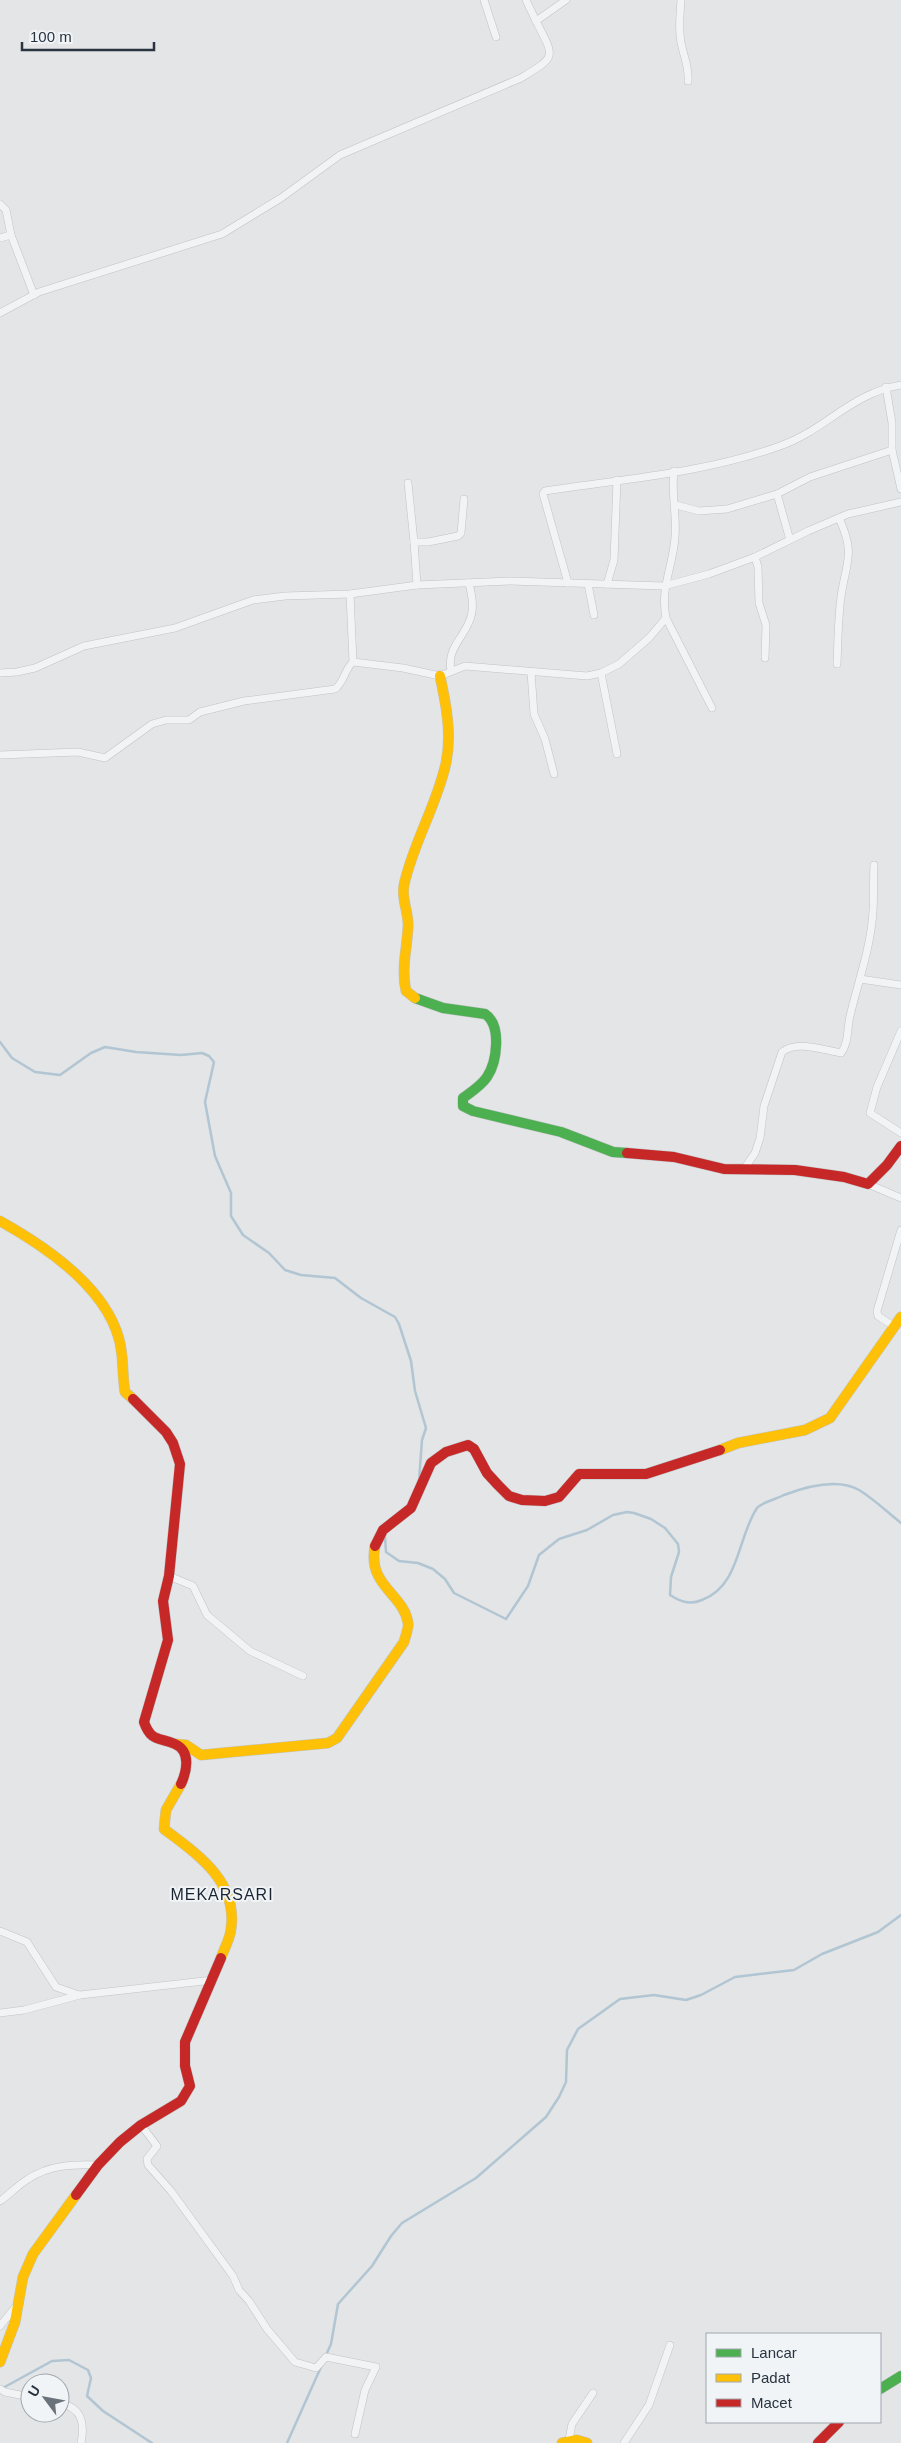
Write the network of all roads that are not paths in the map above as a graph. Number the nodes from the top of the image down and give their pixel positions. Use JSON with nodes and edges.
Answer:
{"nodes":[{"id":1,"x":484,"y":0,"type":"edge"},
{"id":2,"x":526,"y":0,"type":"edge"},
{"id":3,"x":566,"y":0,"type":"edge"},
{"id":4,"x":681,"y":0,"type":"edge"},
{"id":5,"x":536,"y":21,"type":"junction"},
{"id":6,"x":496,"y":37,"type":"dead end"},
{"id":7,"x":688,"y":82,"type":"dead end"},
{"id":8,"x":0,"y":204,"type":"edge"},
{"id":9,"x":11,"y":235,"type":"junction"},
{"id":10,"x":0,"y":238,"type":"edge"},
{"id":11,"x":34,"y":295,"type":"junction"},
{"id":12,"x":0,"y":313,"type":"edge"},
{"id":13,"x":901,"y":385,"type":"edge"},
{"id":14,"x":886,"y":388,"type":"junction"},
{"id":15,"x":892,"y":450,"type":"junction"},
{"id":16,"x":674,"y":471,"type":"junction"},
{"id":17,"x":616,"y":480,"type":"junction"},
{"id":18,"x":408,"y":483,"type":"dead end"},
{"id":19,"x":901,"y":489,"type":"edge"},
{"id":20,"x":777,"y":494,"type":"junction"},
{"id":21,"x":464,"y":498,"type":"dead end"},
{"id":22,"x":901,"y":502,"type":"edge"},
{"id":23,"x":676,"y":505,"type":"junction"},
{"id":24,"x":839,"y":518,"type":"junction"},
{"id":25,"x":790,"y":540,"type":"junction"},
{"id":26,"x":414,"y":542,"type":"junction"},
{"id":27,"x":755,"y":557,"type":"junction"},
{"id":28,"x":469,"y":583,"type":"junction"},
{"id":29,"x":568,"y":583,"type":"junction"},
{"id":30,"x":588,"y":584,"type":"junction"},
{"id":31,"x":607,"y":584,"type":"junction"},
{"id":32,"x":417,"y":585,"type":"junction"},
{"id":33,"x":664,"y":586,"type":"junction"},
{"id":34,"x":350,"y":594,"type":"junction"},
{"id":35,"x":594,"y":615,"type":"dead end"},
{"id":36,"x":666,"y":618,"type":"junction"},
{"id":37,"x":765,"y":658,"type":"dead end"},
{"id":38,"x":353,"y":662,"type":"junction"},
{"id":39,"x":837,"y":664,"type":"dead end"},
{"id":40,"x":452,"y":671,"type":"junction"},
{"id":41,"x":531,"y":672,"type":"junction"},
{"id":42,"x":0,"y":673,"type":"edge"},
{"id":43,"x":601,"y":673,"type":"junction"},
{"id":44,"x":440,"y":676,"type":"junction"},
{"id":45,"x":712,"y":708,"type":"dead end"},
{"id":46,"x":0,"y":754,"type":"edge"},
{"id":47,"x":617,"y":754,"type":"dead end"},
{"id":48,"x":554,"y":774,"type":"dead end"},
{"id":49,"x":874,"y":865,"type":"dead end"},
{"id":50,"x":860,"y":979,"type":"junction"},
{"id":51,"x":901,"y":985,"type":"edge"},
{"id":52,"x":901,"y":1031,"type":"edge"},
{"id":53,"x":901,"y":1133,"type":"edge"},
{"id":54,"x":901,"y":1146,"type":"edge"},
{"id":55,"x":744,"y":1169,"type":"junction"},
{"id":56,"x":868,"y":1184,"type":"junction"},
{"id":57,"x":901,"y":1198,"type":"edge"},
{"id":58,"x":0,"y":1221,"type":"edge"},
{"id":59,"x":901,"y":1230,"type":"edge"},
{"id":60,"x":901,"y":1317,"type":"edge"},
{"id":61,"x":895,"y":1327,"type":"junction"},
{"id":62,"x":169,"y":1576,"type":"junction"},
{"id":63,"x":303,"y":1676,"type":"dead end"},
{"id":64,"x":175,"y":1744,"type":"junction"},
{"id":65,"x":0,"y":1931,"type":"edge"},
{"id":66,"x":214,"y":1980,"type":"junction"},
{"id":67,"x":80,"y":1995,"type":"junction"},
{"id":68,"x":0,"y":2013,"type":"edge"},
{"id":69,"x":141,"y":2125,"type":"junction"},
{"id":70,"x":98,"y":2165,"type":"junction"},
{"id":71,"x":0,"y":2201,"type":"edge"},
{"id":72,"x":18,"y":2303,"type":"junction"},
{"id":73,"x":0,"y":2326,"type":"edge"},
{"id":74,"x":670,"y":2345,"type":"dead end"},
{"id":75,"x":0,"y":2362,"type":"edge"},
{"id":76,"x":901,"y":2376,"type":"edge"},
{"id":77,"x":881,"y":2387,"type":"edge"},
{"id":78,"x":0,"y":2389,"type":"edge"},
{"id":79,"x":593,"y":2393,"type":"dead end"},
{"id":80,"x":20,"y":2394,"type":"edge"},
{"id":81,"x":70,"y":2406,"type":"edge"},
{"id":82,"x":838,"y":2423,"type":"edge"},
{"id":83,"x":355,"y":2434,"type":"dead end"},
{"id":84,"x":565,"y":2442,"type":"edge"},
{"id":85,"x":81,"y":2443,"type":"edge"},
{"id":86,"x":588,"y":2443,"type":"edge"},
{"id":87,"x":624,"y":2443,"type":"edge"},
{"id":88,"x":818,"y":2443,"type":"edge"}],
"edges":[{"from":1,"to":6,"type":"street"},
{"from":2,"to":5,"type":"street"},
{"from":3,"to":5,"type":"street"},
{"from":4,"to":7,"type":"street"},
{"from":5,"to":11,"type":"street"},
{"from":8,"to":9,"type":"street"},
{"from":9,"to":10,"type":"street"},
{"from":9,"to":11,"type":"street"},
{"from":11,"to":12,"type":"street"},
{"from":13,"to":14,"type":"street"},
{"from":14,"to":15,"type":"street"},
{"from":14,"to":16,"type":"street"},
{"from":15,"to":19,"type":"street"},
{"from":15,"to":20,"type":"street"},
{"from":16,"to":17,"type":"street"},
{"from":16,"to":23,"type":"street"},
{"from":17,"to":29,"type":"street"},
{"from":17,"to":31,"type":"street"},
{"from":18,"to":26,"type":"street"},
{"from":20,"to":23,"type":"street"},
{"from":20,"to":25,"type":"street"},
{"from":21,"to":26,"type":"street"},
{"from":22,"to":24,"type":"street"},
{"from":23,"to":33,"type":"street"},
{"from":24,"to":25,"type":"street"},
{"from":24,"to":39,"type":"street"},
{"from":25,"to":27,"type":"street"},
{"from":26,"to":32,"type":"street"},
{"from":27,"to":33,"type":"street"},
{"from":27,"to":37,"type":"street"},
{"from":28,"to":29,"type":"street"},
{"from":28,"to":32,"type":"street"},
{"from":28,"to":40,"type":"street"},
{"from":29,"to":30,"type":"street"},
{"from":30,"to":31,"type":"street"},
{"from":30,"to":35,"type":"street"},
{"from":31,"to":33,"type":"street"},
{"from":32,"to":34,"type":"street"},
{"from":33,"to":36,"type":"street"},
{"from":34,"to":38,"type":"street"},
{"from":34,"to":42,"type":"street"},
{"from":36,"to":43,"type":"street"},
{"from":36,"to":45,"type":"street"},
{"from":38,"to":44,"type":"street"},
{"from":38,"to":46,"type":"street"},
{"from":40,"to":41,"type":"street"},
{"from":40,"to":44,"type":"street"},
{"from":41,"to":43,"type":"street"},
{"from":41,"to":48,"type":"street"},
{"from":43,"to":47,"type":"street"},
{"from":44,"to":55,"type":"street"},
{"from":49,"to":50,"type":"street"},
{"from":50,"to":51,"type":"street"},
{"from":50,"to":55,"type":"street"},
{"from":52,"to":53,"type":"street"},
{"from":54,"to":56,"type":"street"},
{"from":55,"to":56,"type":"street"},
{"from":56,"to":57,"type":"street"},
{"from":58,"to":62,"type":"street"},
{"from":59,"to":61,"type":"street"},
{"from":60,"to":61,"type":"street"},
{"from":61,"to":64,"type":"street"},
{"from":62,"to":63,"type":"street"},
{"from":62,"to":64,"type":"street"},
{"from":64,"to":66,"type":"street"},
{"from":65,"to":67,"type":"street"},
{"from":66,"to":67,"type":"street"},
{"from":66,"to":69,"type":"street"},
{"from":67,"to":68,"type":"street"},
{"from":69,"to":70,"type":"street"},
{"from":69,"to":83,"type":"street"},
{"from":70,"to":71,"type":"street"},
{"from":70,"to":72,"type":"street"},
{"from":72,"to":73,"type":"street"},
{"from":72,"to":75,"type":"street"},
{"from":74,"to":87,"type":"street"},
{"from":76,"to":77,"type":"street"},
{"from":78,"to":80,"type":"street"},
{"from":79,"to":84,"type":"street"},
{"from":81,"to":85,"type":"street"},
{"from":82,"to":88,"type":"street"},
{"from":84,"to":86,"type":"street"}]}
